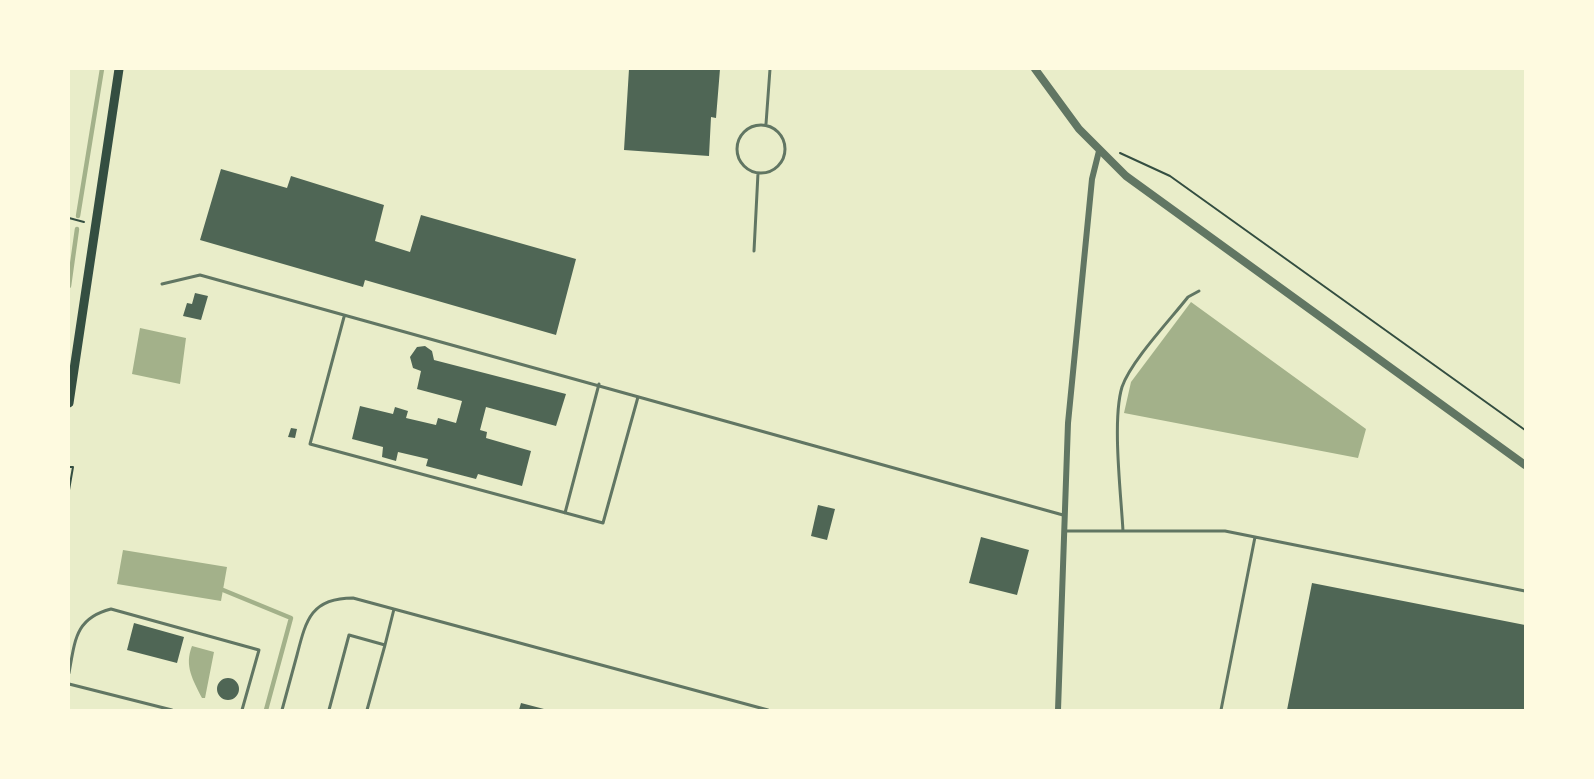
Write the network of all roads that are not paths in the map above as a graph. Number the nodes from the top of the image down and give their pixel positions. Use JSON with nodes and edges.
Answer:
{"nodes":[{"id":1,"x":119,"y":69,"type":"edge"},
{"id":2,"x":770,"y":69,"type":"edge"},
{"id":3,"x":1035,"y":69,"type":"edge"},
{"id":4,"x":1046,"y":69,"type":"edge"},
{"id":5,"x":1040,"y":77,"type":"junction"},
{"id":6,"x":766,"y":125,"type":"junction"},
{"id":7,"x":1099,"y":151,"type":"junction"},
{"id":8,"x":758,"y":172,"type":"junction"},
{"id":9,"x":754,"y":251,"type":"dead end"},
{"id":10,"x":162,"y":284,"type":"dead end"},
{"id":11,"x":1199,"y":291,"type":"dead end"},
{"id":12,"x":344,"y":316,"type":"junction"},
{"id":13,"x":599,"y":384,"type":"junction"},
{"id":14,"x":638,"y":397,"type":"junction"},
{"id":15,"x":69,"y":403,"type":"edge"},
{"id":16,"x":1525,"y":465,"type":"edge"},
{"id":17,"x":565,"y":513,"type":"junction"},
{"id":18,"x":1064,"y":515,"type":"junction"},
{"id":19,"x":1064,"y":531,"type":"junction"},
{"id":20,"x":1123,"y":531,"type":"junction"},
{"id":21,"x":1255,"y":537,"type":"junction"},
{"id":22,"x":1525,"y":591,"type":"edge"},
{"id":23,"x":394,"y":609,"type":"junction"},
{"id":24,"x":385,"y":645,"type":"junction"},
{"id":25,"x":69,"y":673,"type":"edge"},
{"id":26,"x":69,"y":684,"type":"edge"},
{"id":27,"x":172,"y":710,"type":"edge"},
{"id":28,"x":242,"y":710,"type":"edge"},
{"id":29,"x":282,"y":710,"type":"edge"},
{"id":30,"x":329,"y":710,"type":"edge"},
{"id":31,"x":368,"y":710,"type":"edge"},
{"id":32,"x":768,"y":710,"type":"edge"},
{"id":33,"x":1058,"y":710,"type":"edge"},
{"id":34,"x":1221,"y":710,"type":"edge"}],
"edges":[{"from":1,"to":15,"type":"main road"},
{"from":2,"to":6,"type":"lane"},
{"from":3,"to":5,"type":"street"},
{"from":4,"to":5,"type":"street"},
{"from":5,"to":7,"type":"street"},
{"from":6,"to":8,"type":"lane"},
{"from":6,"to":8,"type":"lane"},
{"from":7,"to":16,"type":"street"},
{"from":7,"to":18,"type":"street"},
{"from":8,"to":9,"type":"lane"},
{"from":10,"to":12,"type":"lane"},
{"from":11,"to":20,"type":"lane"},
{"from":12,"to":13,"type":"lane"},
{"from":12,"to":17,"type":"lane"},
{"from":13,"to":14,"type":"lane"},
{"from":13,"to":17,"type":"lane"},
{"from":14,"to":17,"type":"lane"},
{"from":14,"to":18,"type":"lane"},
{"from":18,"to":19,"type":"street"},
{"from":19,"to":20,"type":"lane"},
{"from":19,"to":33,"type":"street"},
{"from":20,"to":21,"type":"lane"},
{"from":21,"to":22,"type":"lane"},
{"from":21,"to":34,"type":"lane"},
{"from":23,"to":24,"type":"lane"},
{"from":23,"to":29,"type":"lane"},
{"from":23,"to":32,"type":"lane"},
{"from":24,"to":30,"type":"lane"},
{"from":24,"to":31,"type":"lane"},
{"from":25,"to":28,"type":"lane"},
{"from":26,"to":27,"type":"lane"}]}
